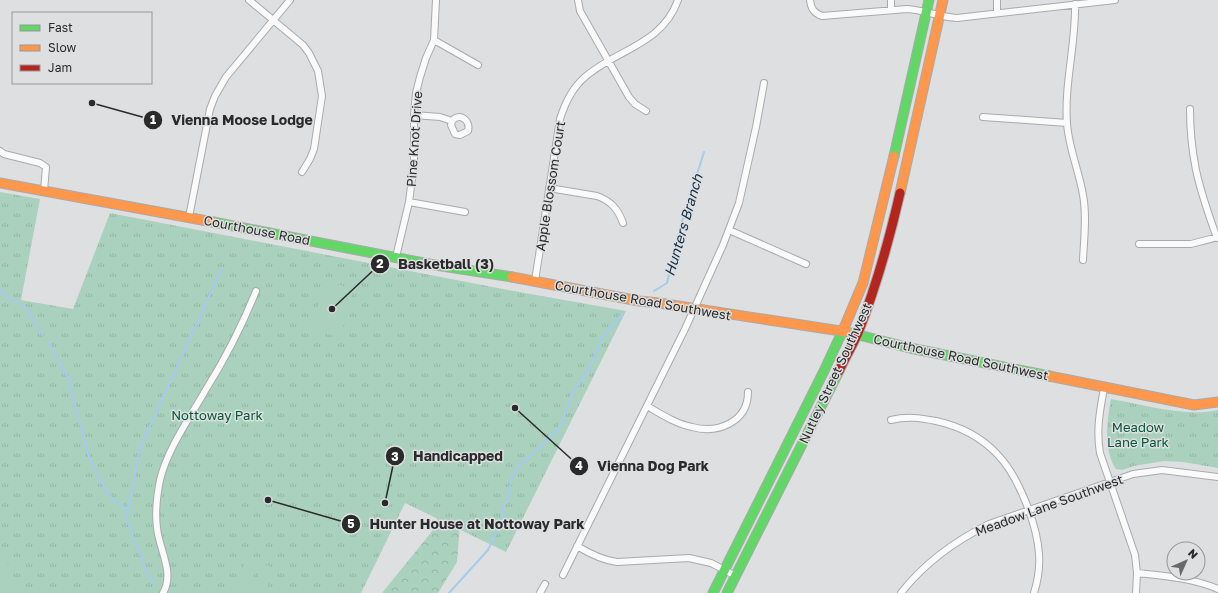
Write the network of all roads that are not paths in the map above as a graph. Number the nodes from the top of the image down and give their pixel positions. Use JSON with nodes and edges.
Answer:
{"nodes":[{"id":1,"x":249,"y":0,"type":"edge"},
{"id":2,"x":290,"y":0,"type":"edge"},
{"id":3,"x":436,"y":0,"type":"edge"},
{"id":4,"x":578,"y":0,"type":"edge"},
{"id":5,"x":678,"y":0,"type":"edge"},
{"id":6,"x":810,"y":0,"type":"edge"},
{"id":7,"x":891,"y":0,"type":"edge"},
{"id":8,"x":929,"y":0,"type":"edge"},
{"id":9,"x":943,"y":0,"type":"edge"},
{"id":10,"x":997,"y":0,"type":"edge"},
{"id":11,"x":1115,"y":0,"type":"edge"},
{"id":12,"x":1075,"y":4,"type":"junction"},
{"id":13,"x":891,"y":10,"type":"junction"},
{"id":14,"x":926,"y":12,"type":"junction"},
{"id":15,"x":997,"y":13,"type":"junction"},
{"id":16,"x":940,"y":16,"type":"junction"},
{"id":17,"x":273,"y":20,"type":"junction"},
{"id":18,"x":434,"y":40,"type":"junction"},
{"id":19,"x":609,"y":62,"type":"junction"},
{"id":20,"x":478,"y":65,"type":"dead end"},
{"id":21,"x":764,"y":83,"type":"dead end"},
{"id":22,"x":1190,"y":109,"type":"dead end"},
{"id":23,"x":646,"y":111,"type":"dead end"},
{"id":24,"x":414,"y":115,"type":"junction"},
{"id":25,"x":983,"y":117,"type":"dead end"},
{"id":26,"x":452,"y":121,"type":"dead end"},
{"id":27,"x":1067,"y":123,"type":"junction"},
{"id":28,"x":0,"y":151,"type":"edge"},
{"id":29,"x":302,"y":172,"type":"dead end"},
{"id":30,"x":0,"y":183,"type":"edge"},
{"id":31,"x":549,"y":188,"type":"junction"},
{"id":32,"x":44,"y":191,"type":"junction"},
{"id":33,"x":409,"y":202,"type":"junction"},
{"id":34,"x":465,"y":212,"type":"dead end"},
{"id":35,"x":189,"y":217,"type":"junction"},
{"id":36,"x":623,"y":223,"type":"dead end"},
{"id":37,"x":729,"y":230,"type":"junction"},
{"id":38,"x":1217,"y":238,"type":"edge"},
{"id":39,"x":1139,"y":244,"type":"dead end"},
{"id":40,"x":396,"y":257,"type":"junction"},
{"id":41,"x":1083,"y":260,"type":"dead end"},
{"id":42,"x":806,"y":264,"type":"dead end"},
{"id":43,"x":514,"y":278,"type":"joint"},
{"id":44,"x":535,"y":281,"type":"junction"},
{"id":45,"x":256,"y":291,"type":"dead end"},
{"id":46,"x":694,"y":309,"type":"junction"},
{"id":47,"x":842,"y":332,"type":"junction"},
{"id":48,"x":857,"y":334,"type":"junction"},
{"id":49,"x":1104,"y":388,"type":"junction"},
{"id":50,"x":748,"y":392,"type":"dead end"},
{"id":51,"x":1218,"y":402,"type":"edge"},
{"id":52,"x":647,"y":406,"type":"junction"},
{"id":53,"x":891,"y":420,"type":"dead end"},
{"id":54,"x":1218,"y":477,"type":"edge"},
{"id":55,"x":1110,"y":481,"type":"junction"},
{"id":56,"x":1028,"y":510,"type":"junction"},
{"id":57,"x":577,"y":546,"type":"junction"},
{"id":58,"x":724,"y":570,"type":"junction"},
{"id":59,"x":1137,"y":573,"type":"junction"},
{"id":60,"x":563,"y":575,"type":"dead end"},
{"id":61,"x":736,"y":576,"type":"junction"},
{"id":62,"x":545,"y":584,"type":"dead end"},
{"id":63,"x":1218,"y":589,"type":"edge"},
{"id":64,"x":163,"y":593,"type":"edge"},
{"id":65,"x":540,"y":593,"type":"edge"},
{"id":66,"x":713,"y":593,"type":"edge"},
{"id":67,"x":727,"y":593,"type":"edge"},
{"id":68,"x":901,"y":593,"type":"edge"},
{"id":69,"x":1034,"y":593,"type":"edge"},
{"id":70,"x":1136,"y":593,"type":"edge"}],
"edges":[{"from":1,"to":17,"type":"street"},
{"from":2,"to":17,"type":"street"},
{"from":3,"to":18,"type":"street","name":"Pine Knot Drive"},
{"from":4,"to":19,"type":"street"},
{"from":5,"to":19,"type":"street","name":"Apple Blossom Court"},
{"from":6,"to":13,"type":"street"},
{"from":7,"to":13,"type":"street"},
{"from":8,"to":14,"type":"main road","name":"Nutley Street Southwest"},
{"from":9,"to":16,"type":"main road","name":"Nutley Street Southwest"},
{"from":10,"to":15,"type":"street"},
{"from":11,"to":12,"type":"street"},
{"from":12,"to":15,"type":"street"},
{"from":12,"to":27,"type":"street"},
{"from":13,"to":14,"type":"street"},
{"from":14,"to":16,"type":"street"},
{"from":14,"to":47,"type":"main road","name":"Nutley Street Southwest"},
{"from":15,"to":16,"type":"street"},
{"from":16,"to":48,"type":"main road","name":"Nutley Street Southwest"},
{"from":17,"to":29,"type":"street"},
{"from":17,"to":35,"type":"street"},
{"from":18,"to":20,"type":"street"},
{"from":18,"to":24,"type":"street","name":"Pine Knot Drive"},
{"from":19,"to":23,"type":"street"},
{"from":19,"to":31,"type":"street","name":"Apple Blossom Court"},
{"from":21,"to":37,"type":"street"},
{"from":22,"to":38,"type":"street"},
{"from":24,"to":26,"type":"street"},
{"from":24,"to":33,"type":"street","name":"Pine Knot Drive"},
{"from":25,"to":27,"type":"street"},
{"from":27,"to":41,"type":"street"},
{"from":28,"to":32,"type":"street"},
{"from":30,"to":32,"type":"main road","name":"Courthouse Road"},
{"from":31,"to":36,"type":"street"},
{"from":31,"to":44,"type":"street","name":"Apple Blossom Court"},
{"from":32,"to":35,"type":"main road","name":"Courthouse Road"},
{"from":33,"to":34,"type":"street"},
{"from":33,"to":40,"type":"street","name":"Pine Knot Drive"},
{"from":35,"to":40,"type":"main road","name":"Courthouse Road"},
{"from":37,"to":42,"type":"street"},
{"from":37,"to":46,"type":"street"},
{"from":38,"to":39,"type":"street"},
{"from":40,"to":43,"type":"main road","name":"Courthouse Road"},
{"from":43,"to":44,"type":"main road","name":"Courthouse Road Southwest"},
{"from":44,"to":46,"type":"main road","name":"Courthouse Road Southwest"},
{"from":45,"to":64,"type":"street"},
{"from":46,"to":47,"type":"main road","name":"Courthouse Road Southwest"},
{"from":46,"to":52,"type":"street"},
{"from":47,"to":48,"type":"main road","name":"Courthouse Road Southwest"},
{"from":47,"to":58,"type":"main road","name":"Nutley Street Southwest"},
{"from":48,"to":49,"type":"main road","name":"Courthouse Road Southwest"},
{"from":48,"to":61,"type":"main road","name":"Nutley Street Southwest"},
{"from":49,"to":51,"type":"main road","name":"Courthouse Road Southwest"},
{"from":49,"to":55,"type":"street"},
{"from":50,"to":52,"type":"street"},
{"from":52,"to":57,"type":"street"},
{"from":53,"to":56,"type":"street"},
{"from":54,"to":55,"type":"street","name":"Meadow Lane Southwest"},
{"from":55,"to":56,"type":"street","name":"Meadow Lane Southwest"},
{"from":55,"to":59,"type":"street"},
{"from":56,"to":68,"type":"street","name":"Meadow Lane Southwest"},
{"from":56,"to":69,"type":"street"},
{"from":57,"to":58,"type":"street"},
{"from":57,"to":60,"type":"street"},
{"from":58,"to":61,"type":"street"},
{"from":58,"to":66,"type":"main road","name":"Nutley Street Southwest"},
{"from":59,"to":63,"type":"street"},
{"from":59,"to":70,"type":"street"},
{"from":61,"to":67,"type":"main road","name":"Nutley Street Southwest"},
{"from":62,"to":65,"type":"street"}]}
